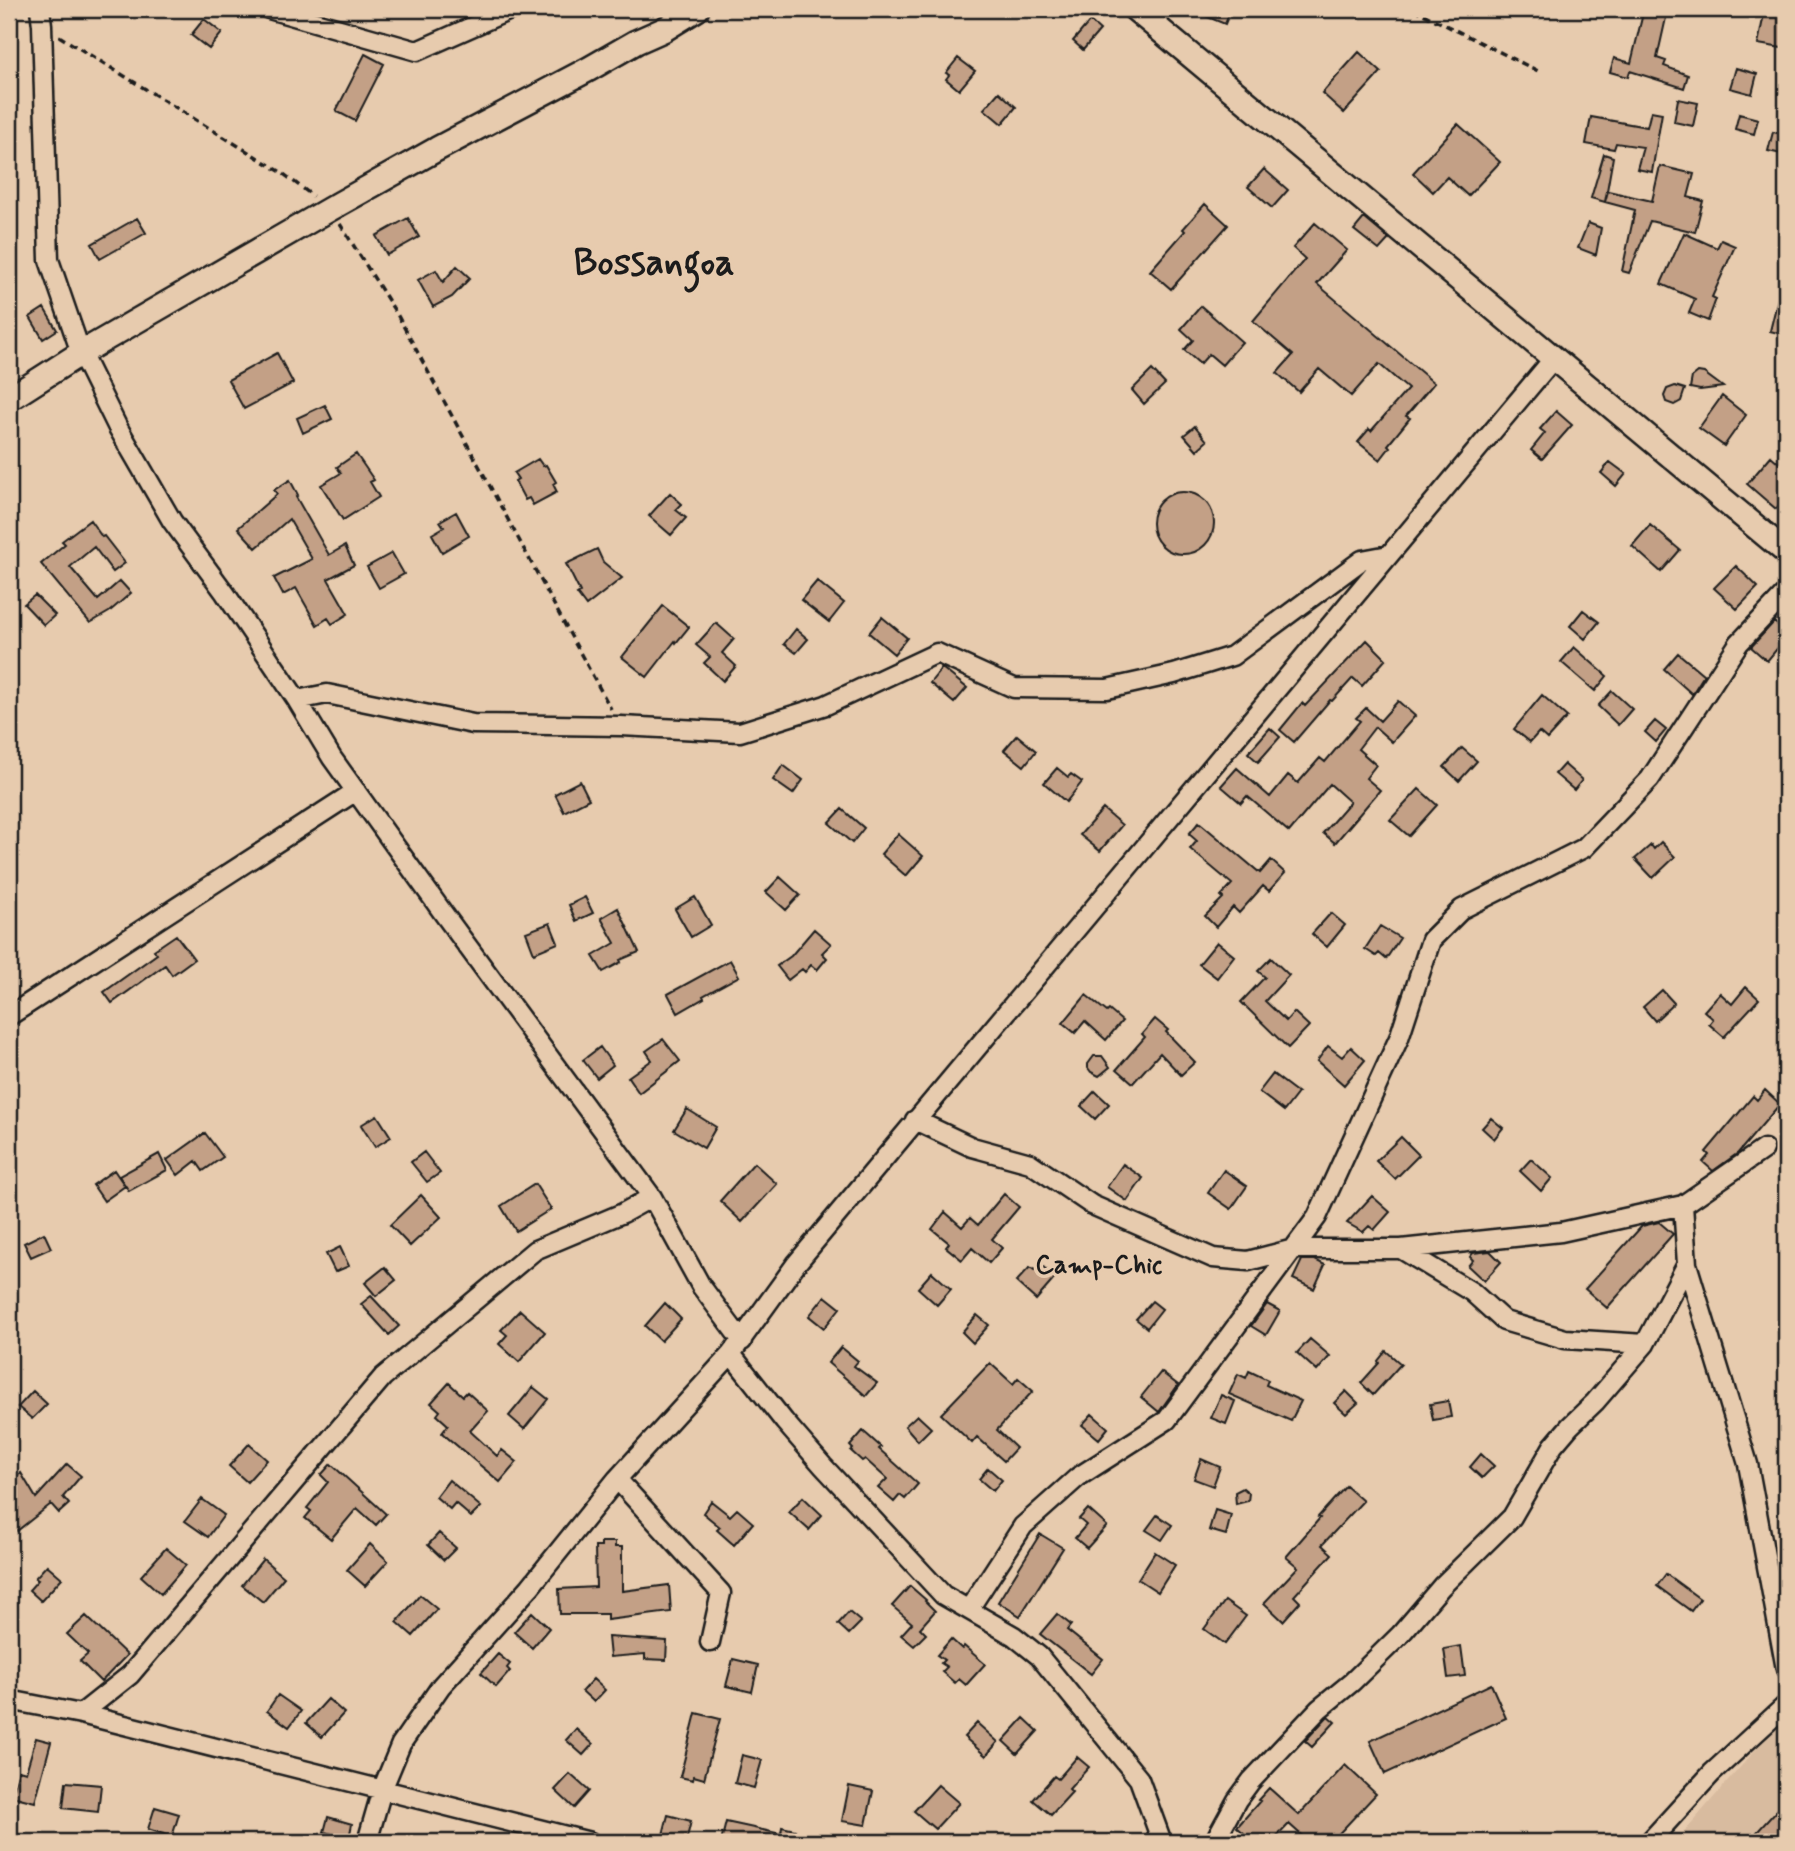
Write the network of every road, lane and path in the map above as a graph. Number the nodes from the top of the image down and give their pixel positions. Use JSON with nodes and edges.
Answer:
{"nodes":[{"id":1,"x":269,"y":9,"type":"edge"},
{"id":2,"x":512,"y":9,"type":"edge"},
{"id":3,"x":697,"y":9,"type":"edge"},
{"id":4,"x":1135,"y":9,"type":"edge"},
{"id":5,"x":1413,"y":9,"type":"edge"},
{"id":6,"x":41,"y":17,"type":"edge"},
{"id":7,"x":1542,"y":73,"type":"dead end"},
{"id":8,"x":330,"y":209,"type":"junction"},
{"id":9,"x":81,"y":353,"type":"junction"},
{"id":10,"x":1554,"y":358,"type":"junction"},
{"id":11,"x":9,"y":400,"type":"edge"},
{"id":12,"x":1786,"y":552,"type":"edge"},
{"id":13,"x":1389,"y":555,"type":"junction"},
{"id":14,"x":1786,"y":593,"type":"edge"},
{"id":15,"x":297,"y":700,"type":"junction"},
{"id":16,"x":621,"y":726,"type":"junction"},
{"id":17,"x":356,"y":791,"type":"junction"},
{"id":18,"x":9,"y":1016,"type":"edge"},
{"id":19,"x":915,"y":1120,"type":"junction"},
{"id":20,"x":1764,"y":1149,"type":"dead end"},
{"id":21,"x":652,"y":1197,"type":"junction"},
{"id":22,"x":1683,"y":1205,"type":"junction"},
{"id":23,"x":1294,"y":1249,"type":"junction"},
{"id":24,"x":1401,"y":1249,"type":"junction"},
{"id":25,"x":1687,"y":1264,"type":"junction"},
{"id":26,"x":1645,"y":1344,"type":"junction"},
{"id":27,"x":736,"y":1348,"type":"junction"},
{"id":28,"x":617,"y":1479,"type":"junction"},
{"id":29,"x":969,"y":1609,"type":"junction"},
{"id":30,"x":710,"y":1642,"type":"dead end"},
{"id":31,"x":1786,"y":1669,"type":"edge"},
{"id":32,"x":9,"y":1700,"type":"edge"},
{"id":33,"x":1786,"y":1705,"type":"edge"},
{"id":34,"x":81,"y":1714,"type":"junction"},
{"id":35,"x":382,"y":1790,"type":"junction"},
{"id":36,"x":367,"y":1842,"type":"edge"},
{"id":37,"x":590,"y":1842,"type":"edge"},
{"id":38,"x":1162,"y":1842,"type":"edge"},
{"id":39,"x":1214,"y":1842,"type":"edge"},
{"id":40,"x":1649,"y":1842,"type":"edge"}],
"edges":[{"from":1,"to":2,"type":"street"},
{"from":3,"to":8,"type":"main road"},
{"from":4,"to":10,"type":"main road"},
{"from":5,"to":7,"type":"path"},
{"from":6,"to":8,"type":"path"},
{"from":6,"to":9,"type":"street"},
{"from":8,"to":9,"type":"main road"},
{"from":8,"to":16,"type":"path"},
{"from":9,"to":11,"type":"main road"},
{"from":9,"to":15,"type":"street"},
{"from":10,"to":12,"type":"main road"},
{"from":10,"to":13,"type":"street"},
{"from":13,"to":16,"type":"street"},
{"from":13,"to":19,"type":"street"},
{"from":14,"to":23,"type":"street"},
{"from":15,"to":16,"type":"street"},
{"from":15,"to":17,"type":"street"},
{"from":17,"to":18,"type":"street"},
{"from":17,"to":21,"type":"street"},
{"from":19,"to":23,"type":"street"},
{"from":19,"to":27,"type":"street"},
{"from":20,"to":22,"type":"street"},
{"from":21,"to":27,"type":"street"},
{"from":21,"to":34,"type":"street"},
{"from":22,"to":24,"type":"street"},
{"from":22,"to":25,"type":"street"},
{"from":23,"to":24,"type":"street"},
{"from":23,"to":29,"type":"street"},
{"from":24,"to":26,"type":"street"},
{"from":25,"to":26,"type":"street"},
{"from":25,"to":31,"type":"street"},
{"from":26,"to":39,"type":"street"},
{"from":27,"to":28,"type":"street"},
{"from":27,"to":29,"type":"street"},
{"from":28,"to":30,"type":"street"},
{"from":28,"to":35,"type":"street"},
{"from":29,"to":38,"type":"street"},
{"from":32,"to":34,"type":"street"},
{"from":33,"to":40,"type":"street"},
{"from":34,"to":35,"type":"street"},
{"from":35,"to":36,"type":"street"},
{"from":35,"to":37,"type":"street"}]}
